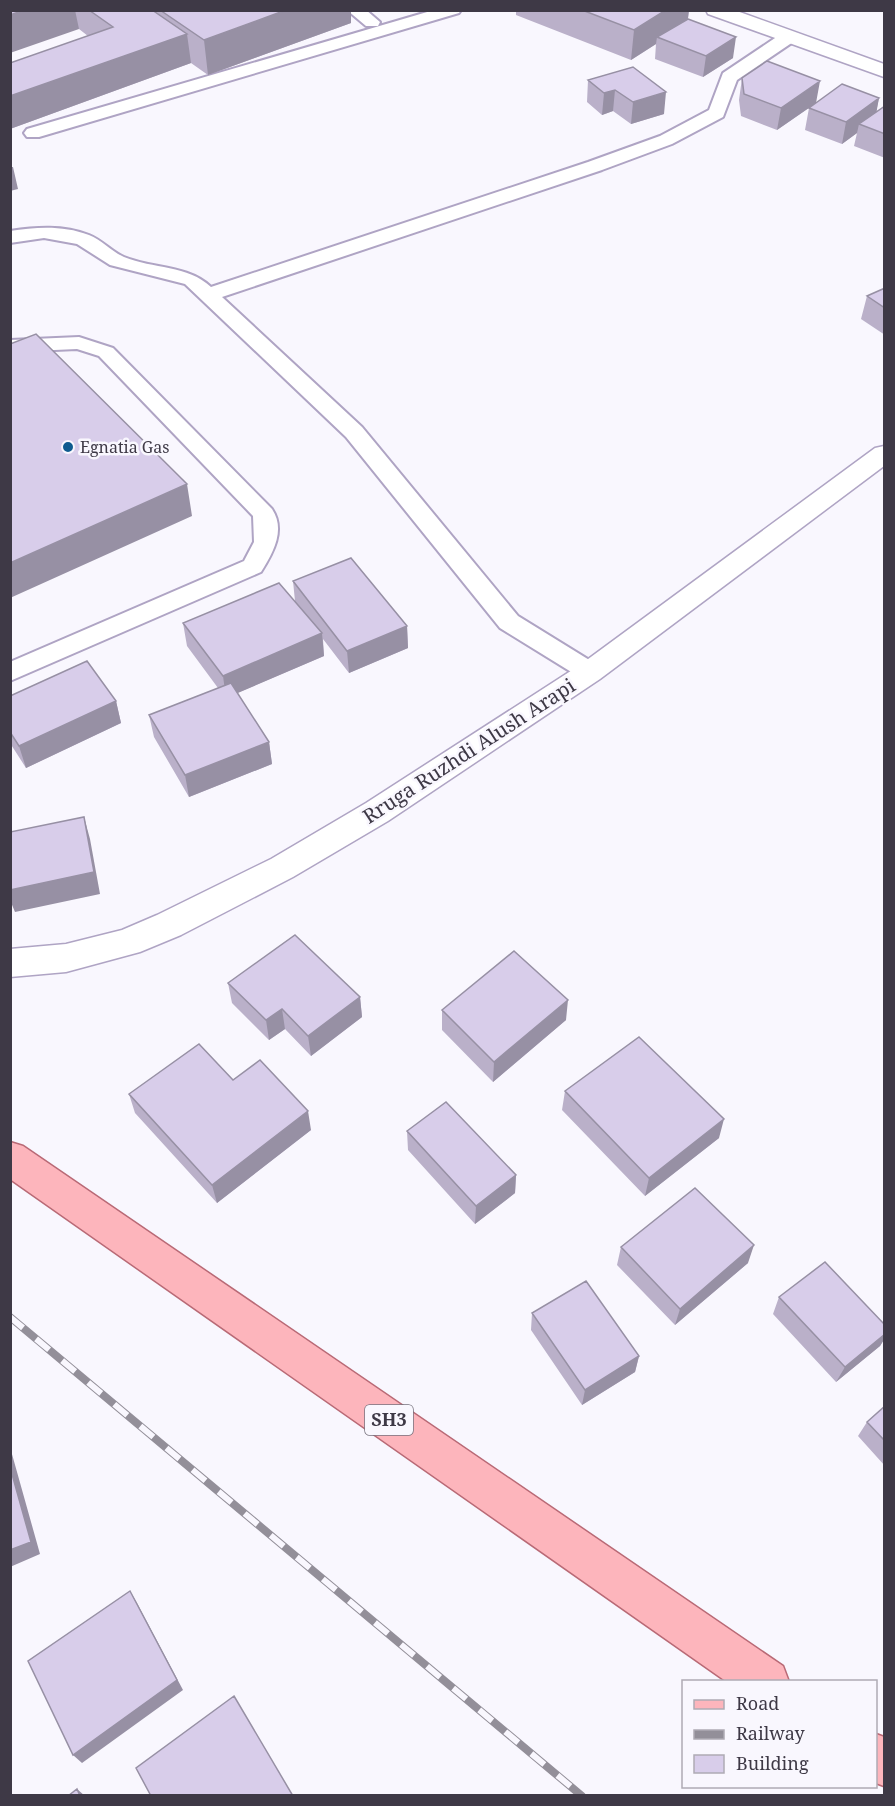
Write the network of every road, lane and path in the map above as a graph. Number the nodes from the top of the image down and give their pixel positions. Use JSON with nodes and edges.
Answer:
{"nodes":[{"id":1,"x":355,"y":10,"type":"edge"},
{"id":2,"x":453,"y":10,"type":"edge"},
{"id":3,"x":718,"y":11,"type":"edge"},
{"id":4,"x":372,"y":22,"type":"dead end"},
{"id":5,"x":790,"y":36,"type":"junction"},
{"id":6,"x":885,"y":71,"type":"edge"},
{"id":7,"x":33,"y":133,"type":"dead end"},
{"id":8,"x":10,"y":237,"type":"edge"},
{"id":9,"x":207,"y":295,"type":"junction"},
{"id":10,"x":10,"y":346,"type":"edge"},
{"id":11,"x":885,"y":454,"type":"edge"},
{"id":12,"x":10,"y":672,"type":"edge"},
{"id":13,"x":590,"y":672,"type":"junction"},
{"id":14,"x":10,"y":963,"type":"edge"},
{"id":15,"x":11,"y":1159,"type":"edge"},
{"id":16,"x":764,"y":1680,"type":"edge"}],
"edges":[{"from":1,"to":4,"type":"lane"},
{"from":2,"to":7,"type":"lane"},
{"from":3,"to":5,"type":"street"},
{"from":5,"to":6,"type":"street"},
{"from":5,"to":9,"type":"lane"},
{"from":8,"to":9,"type":"lane"},
{"from":9,"to":13,"type":"lane"},
{"from":10,"to":12,"type":"lane"},
{"from":11,"to":13,"type":"street","name":"Rruga Ruzhdi Alush Arapi"},
{"from":13,"to":14,"type":"street","name":"Rruga Ruzhdi Alush Arapi"},
{"from":15,"to":16,"type":"main road","number":"SH3"}]}
